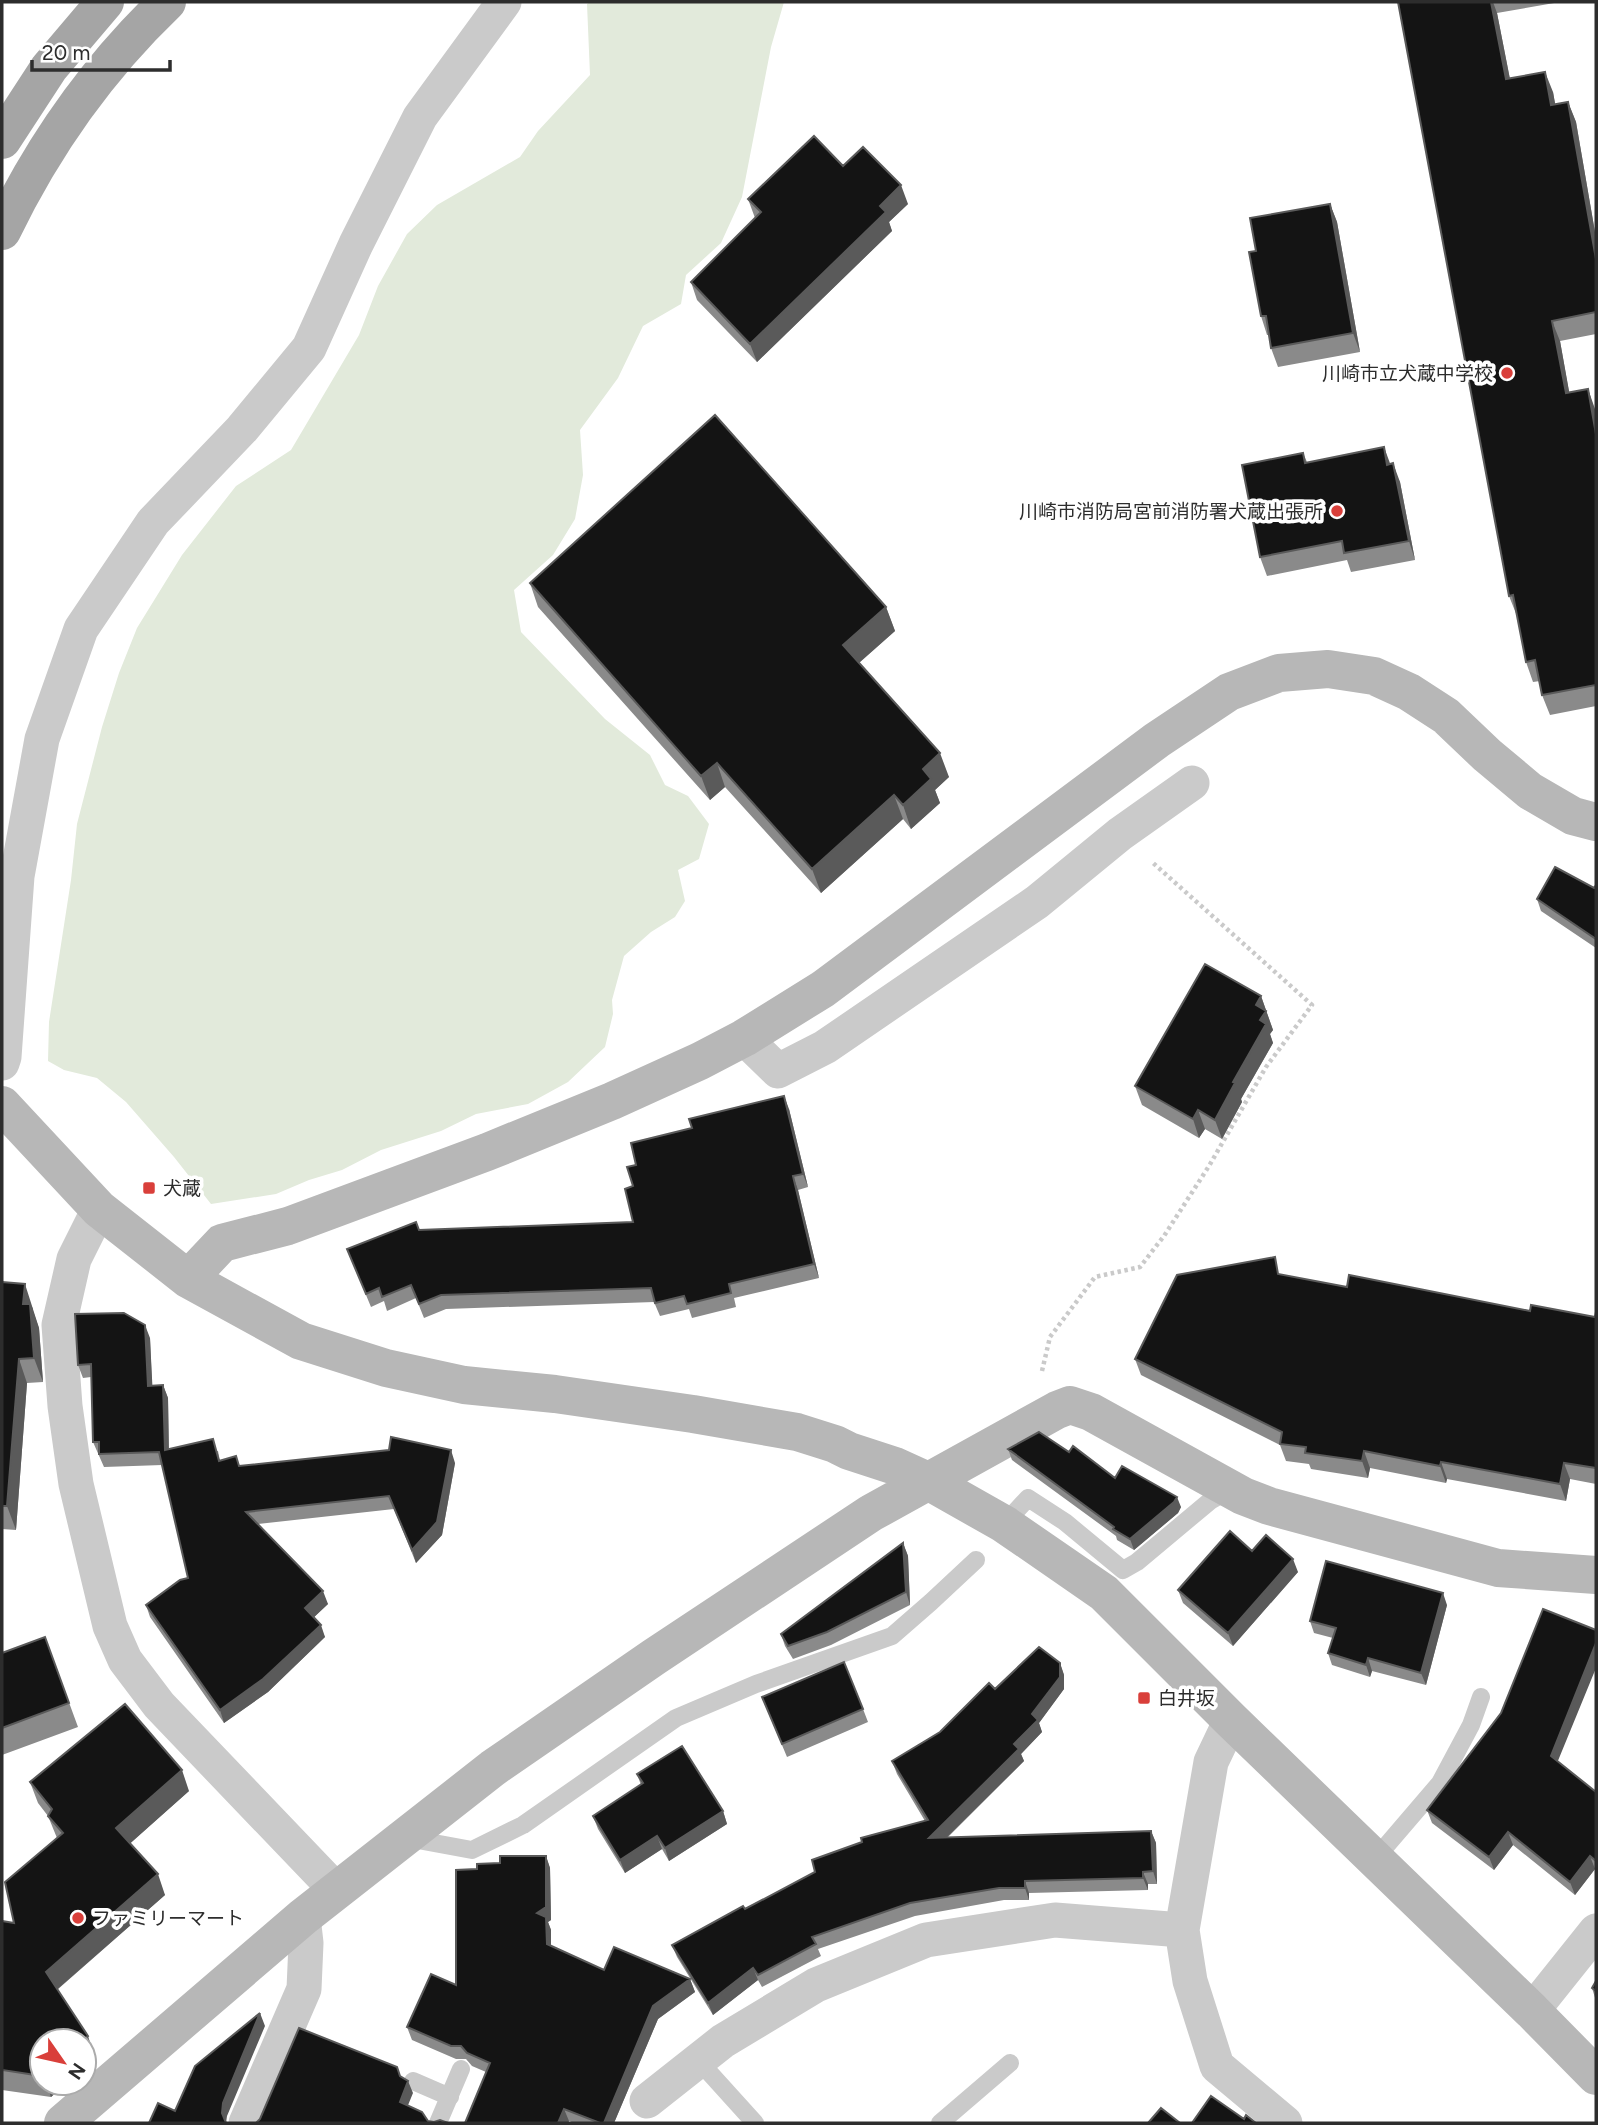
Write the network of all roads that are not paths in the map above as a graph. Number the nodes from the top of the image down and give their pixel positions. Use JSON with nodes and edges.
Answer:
{"nodes":[{"id":1,"x":105,"y":2,"type":"edge"},
{"id":2,"x":167,"y":2,"type":"edge"},
{"id":3,"x":504,"y":2,"type":"edge"},
{"id":4,"x":2,"y":140,"type":"edge"},
{"id":5,"x":2,"y":230,"type":"edge"},
{"id":6,"x":1192,"y":783,"type":"dead end"},
{"id":7,"x":1596,"y":822,"type":"edge"},
{"id":8,"x":744,"y":1038,"type":"junction"},
{"id":9,"x":2,"y":1063,"type":"edge"},
{"id":10,"x":2,"y":1105,"type":"edge"},
{"id":11,"x":99,"y":1209,"type":"junction"},
{"id":12,"x":188,"y":1279,"type":"junction"},
{"id":13,"x":928,"y":1481,"type":"junction"},
{"id":14,"x":1231,"y":1489,"type":"junction"},
{"id":15,"x":1004,"y":1524,"type":"junction"},
{"id":16,"x":976,"y":1560,"type":"dead end"},
{"id":17,"x":1596,"y":1575,"type":"edge"},
{"id":18,"x":1481,"y":1697,"type":"dead end"},
{"id":19,"x":1231,"y":1720,"type":"junction"},
{"id":20,"x":403,"y":1837,"type":"junction"},
{"id":21,"x":1374,"y":1860,"type":"junction"},
{"id":22,"x":337,"y":1891,"type":"junction"},
{"id":23,"x":303,"y":1917,"type":"junction"},
{"id":24,"x":1182,"y":1930,"type":"junction"},
{"id":25,"x":1596,"y":1931,"type":"edge"},
{"id":26,"x":1532,"y":2011,"type":"junction"},
{"id":27,"x":698,"y":2060,"type":"junction"},
{"id":28,"x":1010,"y":2063,"type":"dead end"},
{"id":29,"x":461,"y":2068,"type":"edge"},
{"id":30,"x":1596,"y":2076,"type":"edge"},
{"id":31,"x":413,"y":2081,"type":"dead end"},
{"id":32,"x":450,"y":2097,"type":"junction"},
{"id":33,"x":647,"y":2101,"type":"dead end"},
{"id":34,"x":63,"y":2123,"type":"edge"},
{"id":35,"x":246,"y":2123,"type":"edge"},
{"id":36,"x":438,"y":2123,"type":"edge"},
{"id":37,"x":755,"y":2123,"type":"edge"},
{"id":38,"x":940,"y":2123,"type":"edge"},
{"id":39,"x":1285,"y":2123,"type":"edge"}],
"edges":[{"from":1,"to":4,"type":"main road"},
{"from":2,"to":5,"type":"main road"},
{"from":3,"to":9,"type":"street"},
{"from":6,"to":8,"type":"street"},
{"from":7,"to":8,"type":"street"},
{"from":8,"to":12,"type":"street"},
{"from":10,"to":11,"type":"street"},
{"from":11,"to":12,"type":"street"},
{"from":11,"to":22,"type":"street"},
{"from":12,"to":13,"type":"street"},
{"from":13,"to":14,"type":"street"},
{"from":13,"to":15,"type":"street"},
{"from":13,"to":20,"type":"street"},
{"from":14,"to":15,"type":"lane"},
{"from":14,"to":17,"type":"street"},
{"from":15,"to":19,"type":"street"},
{"from":16,"to":20,"type":"lane"},
{"from":18,"to":21,"type":"lane"},
{"from":19,"to":21,"type":"street"},
{"from":19,"to":24,"type":"street"},
{"from":20,"to":22,"type":"street"},
{"from":21,"to":26,"type":"street"},
{"from":22,"to":23,"type":"street"},
{"from":23,"to":34,"type":"street"},
{"from":23,"to":35,"type":"street"},
{"from":24,"to":27,"type":"street"},
{"from":24,"to":39,"type":"street"},
{"from":25,"to":26,"type":"street"},
{"from":26,"to":30,"type":"street"},
{"from":27,"to":33,"type":"street"},
{"from":27,"to":37,"type":"lane"},
{"from":28,"to":38,"type":"lane"},
{"from":29,"to":32,"type":"lane"},
{"from":31,"to":32,"type":"lane"},
{"from":32,"to":36,"type":"lane"}]}
